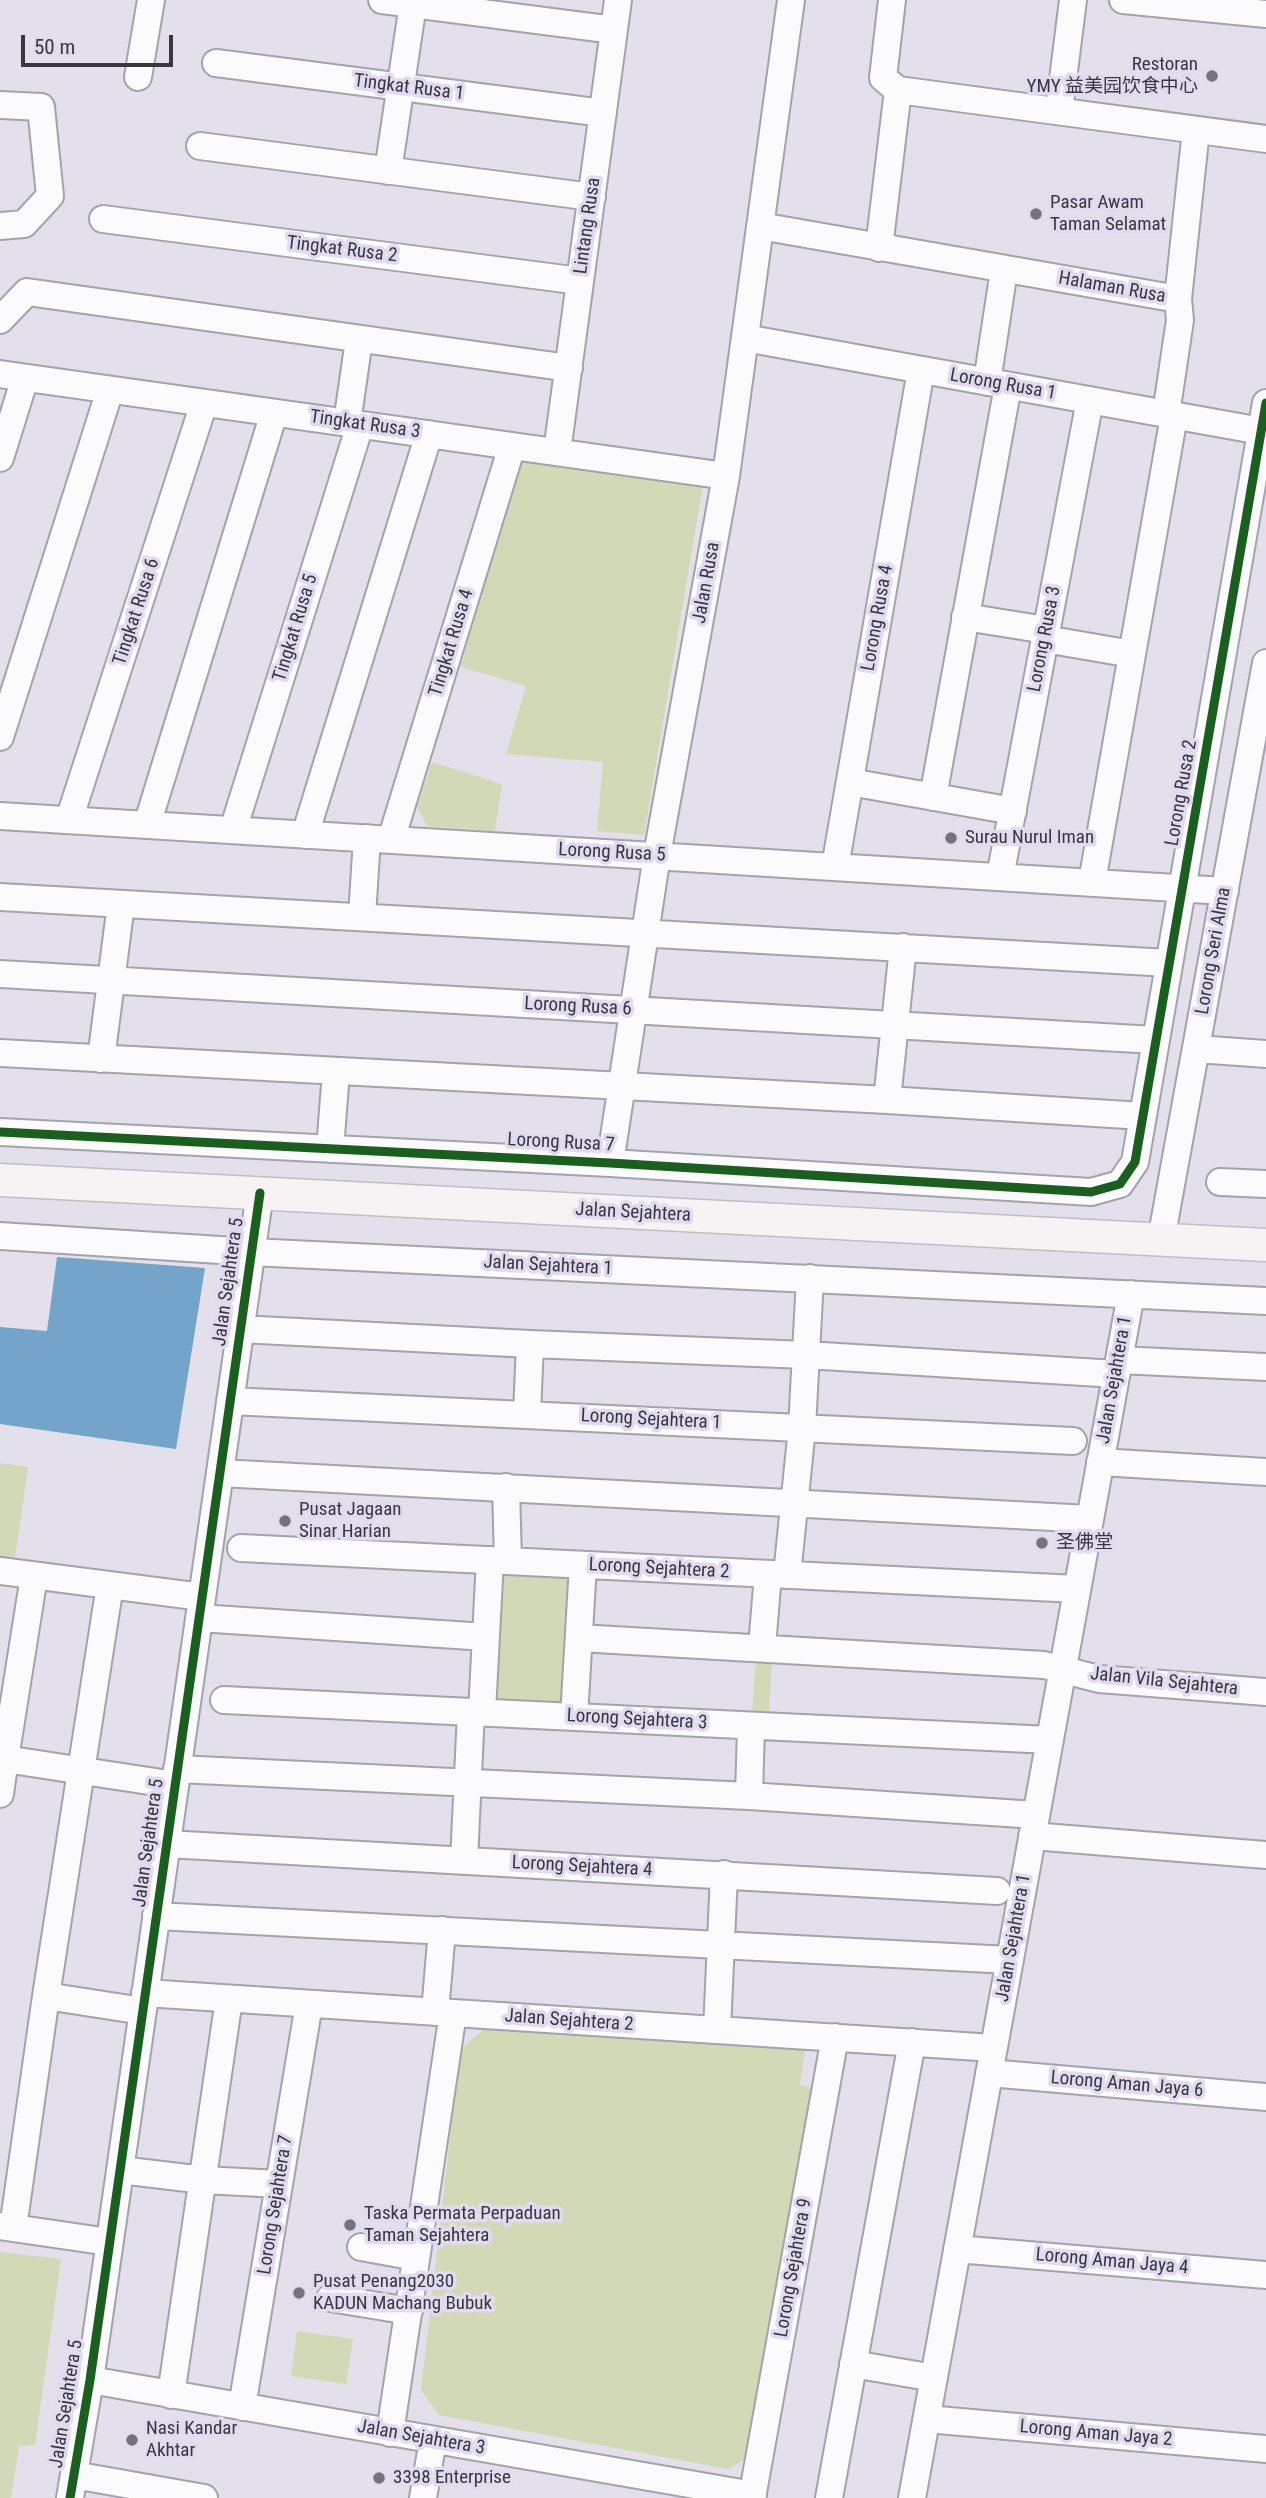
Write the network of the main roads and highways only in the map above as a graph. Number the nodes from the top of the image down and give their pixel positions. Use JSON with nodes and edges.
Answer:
{"nodes":[{"id":1,"x":0,"y":1180,"type":"edge"},
{"id":2,"x":1266,"y":1245,"type":"edge"}],
"edges":[{"from":1,"to":2,"type":"main road","name":"Jalan Sejahtera"}]}
